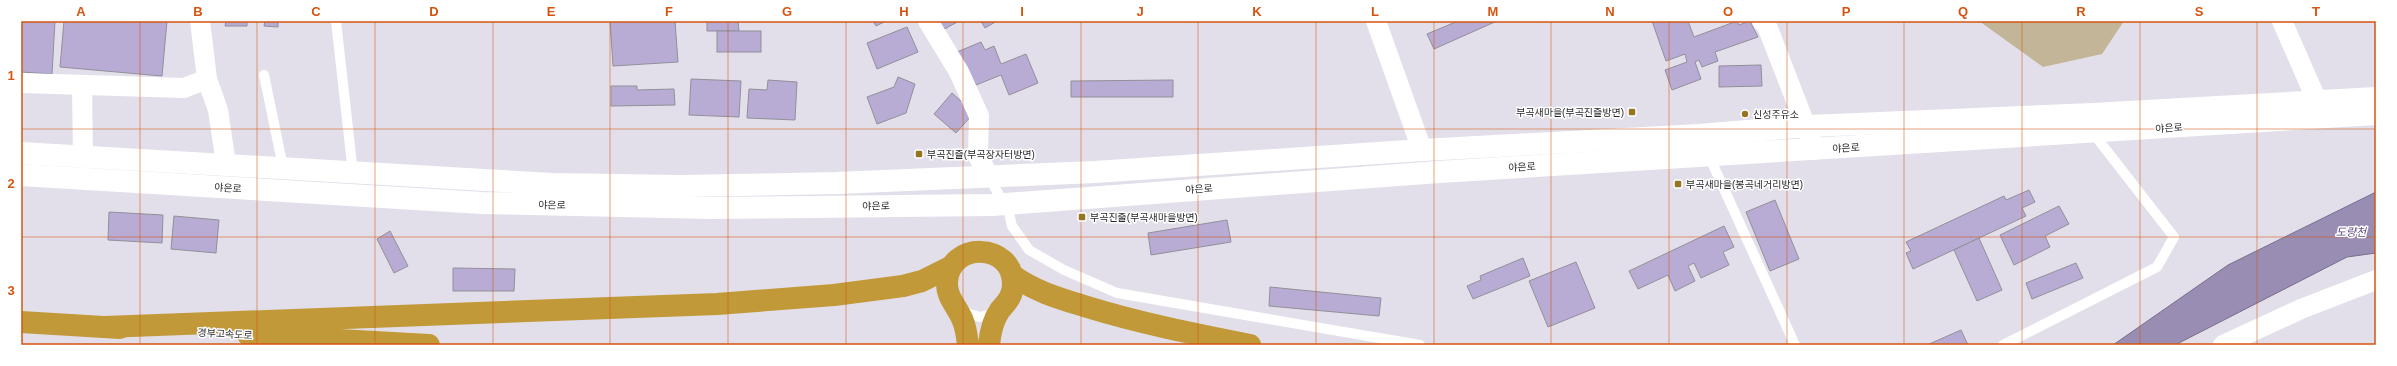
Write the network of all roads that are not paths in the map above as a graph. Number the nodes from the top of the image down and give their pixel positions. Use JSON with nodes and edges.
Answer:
{"nodes":[{"id":1,"x":200,"y":21,"type":"edge"},
{"id":2,"x":336,"y":21,"type":"edge"},
{"id":3,"x":928,"y":21,"type":"edge"},
{"id":4,"x":1376,"y":21,"type":"edge"},
{"id":5,"x":1762,"y":21,"type":"edge"},
{"id":6,"x":2282,"y":21,"type":"edge"},
{"id":7,"x":264,"y":76,"type":"dead end"},
{"id":8,"x":207,"y":80,"type":"junction"},
{"id":9,"x":21,"y":83,"type":"edge"},
{"id":10,"x":82,"y":85,"type":"junction"},
{"id":11,"x":2376,"y":98,"type":"edge"},
{"id":12,"x":2317,"y":101,"type":"junction"},
{"id":13,"x":2376,"y":114,"type":"edge"},
{"id":14,"x":1806,"y":126,"type":"junction"},
{"id":15,"x":2093,"y":133,"type":"junction"},
{"id":16,"x":1422,"y":150,"type":"junction"},
{"id":17,"x":1815,"y":150,"type":"junction"},
{"id":18,"x":21,"y":153,"type":"edge"},
{"id":19,"x":1709,"y":156,"type":"junction"},
{"id":20,"x":83,"y":158,"type":"junction"},
{"id":21,"x":226,"y":164,"type":"junction"},
{"id":22,"x":283,"y":167,"type":"junction"},
{"id":23,"x":354,"y":173,"type":"junction"},
{"id":24,"x":21,"y":175,"type":"edge"},
{"id":25,"x":989,"y":177,"type":"junction"},
{"id":26,"x":1004,"y":204,"type":"junction"},
{"id":27,"x":952,"y":266,"type":"junction"},
{"id":28,"x":1012,"y":275,"type":"junction"},
{"id":29,"x":2376,"y":280,"type":"edge"},
{"id":30,"x":956,"y":307,"type":"junction"},
{"id":31,"x":1000,"y":310,"type":"junction"},
{"id":32,"x":21,"y":322,"type":"edge"},
{"id":33,"x":105,"y":327,"type":"junction"},
{"id":34,"x":429,"y":345,"type":"edge"},
{"id":35,"x":968,"y":345,"type":"edge"},
{"id":36,"x":989,"y":345,"type":"edge"},
{"id":37,"x":1250,"y":345,"type":"edge"},
{"id":38,"x":1420,"y":345,"type":"edge"},
{"id":39,"x":1795,"y":345,"type":"edge"},
{"id":40,"x":2003,"y":345,"type":"edge"},
{"id":41,"x":2222,"y":345,"type":"edge"}],
"edges":[{"from":1,"to":8,"type":"street"},
{"from":2,"to":23,"type":"lane"},
{"from":3,"to":25,"type":"street"},
{"from":4,"to":16,"type":"street"},
{"from":5,"to":14,"type":"street"},
{"from":6,"to":12,"type":"street"},
{"from":7,"to":22,"type":"lane"},
{"from":8,"to":10,"type":"street"},
{"from":8,"to":21,"type":"street"},
{"from":9,"to":10,"type":"street"},
{"from":10,"to":20,"type":"street"},
{"from":11,"to":12,"type":"main road","name":"야은로"},
{"from":12,"to":14,"type":"main road","name":"야은로"},
{"from":13,"to":15,"type":"main road","name":"야은로"},
{"from":14,"to":16,"type":"main road","name":"야은로"},
{"from":14,"to":17,"type":"street"},
{"from":15,"to":17,"type":"main road","name":"야은로"},
{"from":15,"to":40,"type":"lane"},
{"from":16,"to":25,"type":"main road","name":"야은로"},
{"from":17,"to":19,"type":"main road","name":"야은로"},
{"from":18,"to":20,"type":"main road","name":"야은로"},
{"from":19,"to":26,"type":"main road","name":"야은로"},
{"from":19,"to":39,"type":"lane"},
{"from":20,"to":21,"type":"main road","name":"야은로"},
{"from":21,"to":22,"type":"main road","name":"야은로"},
{"from":22,"to":23,"type":"main road","name":"야은로"},
{"from":23,"to":25,"type":"main road","name":"야은로"},
{"from":24,"to":26,"type":"main road","name":"야은로"},
{"from":25,"to":26,"type":"lane"},
{"from":26,"to":38,"type":"lane"},
{"from":27,"to":28,"type":"highway"},
{"from":27,"to":30,"type":"highway"},
{"from":27,"to":33,"type":"highway"},
{"from":28,"to":31,"type":"highway"},
{"from":28,"to":37,"type":"highway"},
{"from":29,"to":41,"type":"street"},
{"from":30,"to":31,"type":"lane"},
{"from":30,"to":35,"type":"highway"},
{"from":31,"to":36,"type":"highway"},
{"from":32,"to":33,"type":"highway","name":"경부고속도로"},
{"from":33,"to":34,"type":"highway","name":"경부고속도로"}]}
